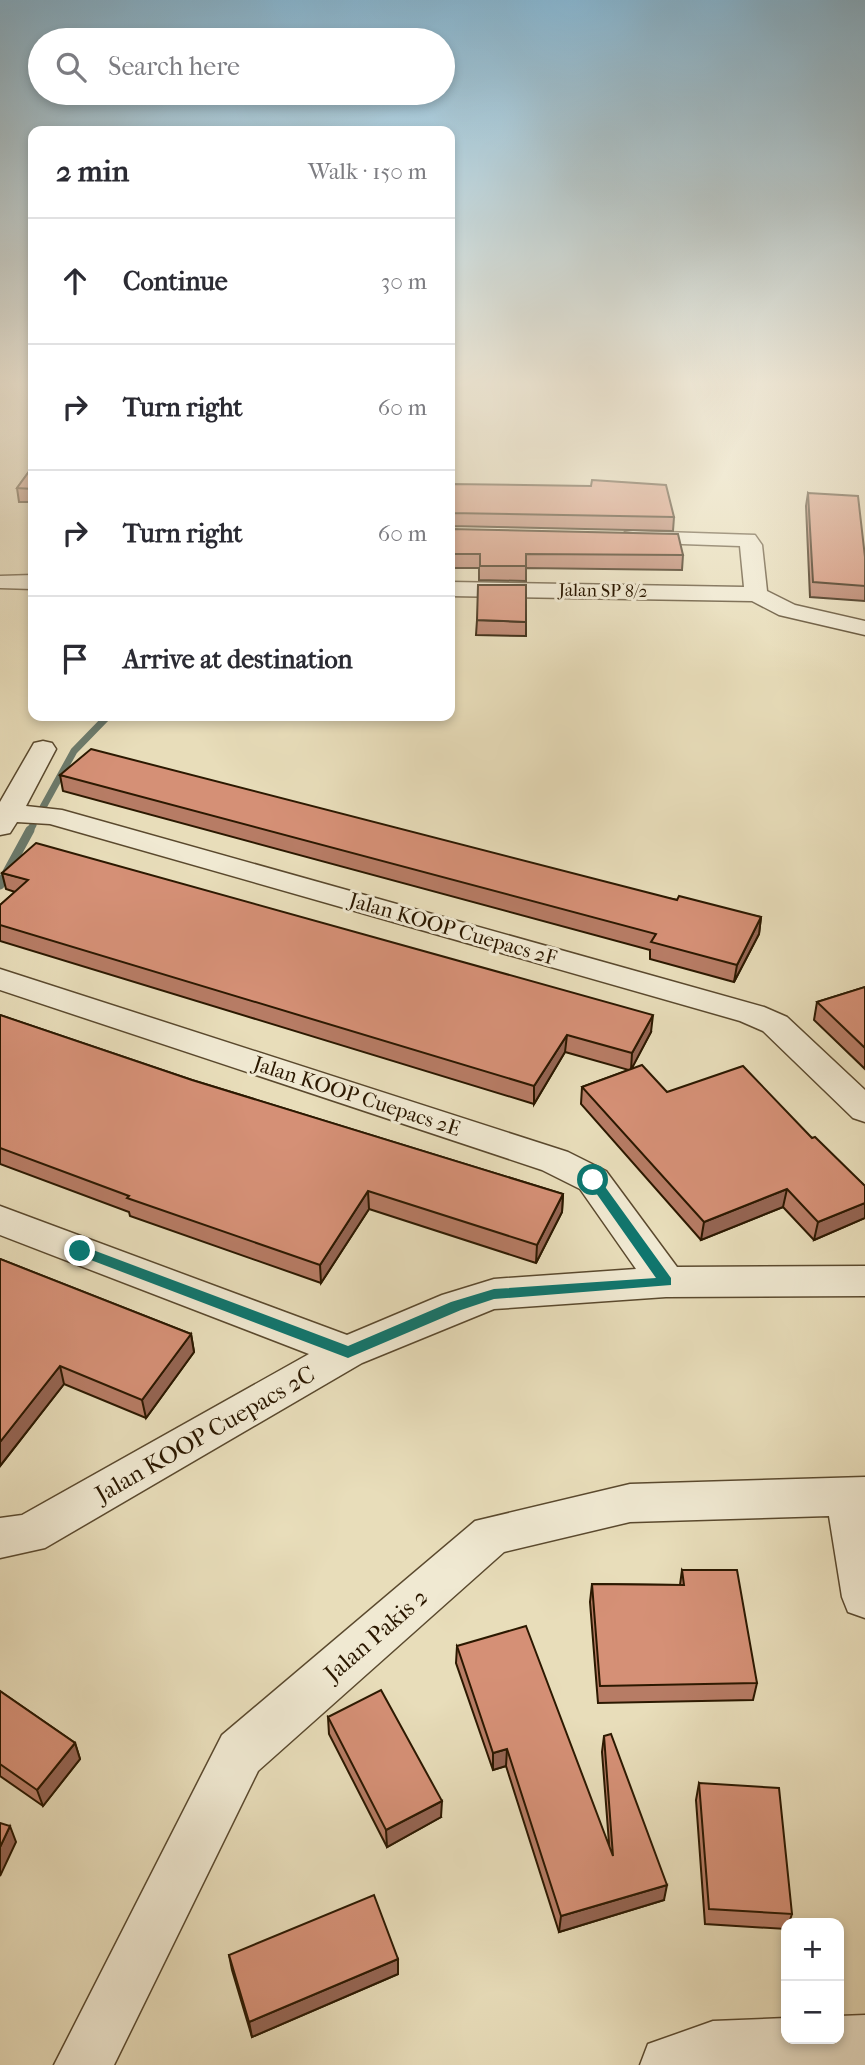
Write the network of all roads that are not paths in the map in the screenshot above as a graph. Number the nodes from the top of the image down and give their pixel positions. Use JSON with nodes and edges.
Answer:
{"nodes":[{"id":1,"x":610,"y":537,"type":"edge"},
{"id":2,"x":1,"y":582,"type":"edge"},
{"id":3,"x":28,"y":582,"type":"edge"},
{"id":4,"x":455,"y":589,"type":"edge"},
{"id":5,"x":756,"y":594,"type":"junction"},
{"id":6,"x":865,"y":628,"type":"edge"},
{"id":7,"x":43,"y":749,"type":"dead end"},
{"id":8,"x":4,"y":820,"type":"edge"},
{"id":9,"x":0,"y":979,"type":"edge"},
{"id":10,"x":865,"y":1110,"type":"edge"},
{"id":11,"x":0,"y":1220,"type":"edge"},
{"id":12,"x":865,"y":1281,"type":"edge"},
{"id":13,"x":666,"y":1282,"type":"junction"},
{"id":14,"x":348,"y":1352,"type":"junction"},
{"id":15,"x":857,"y":1496,"type":"edge"},
{"id":16,"x":0,"y":1538,"type":"edge"},
{"id":17,"x":865,"y":1597,"type":"edge"},
{"id":18,"x":865,"y":2044,"type":"edge"},
{"id":19,"x":83,"y":2065,"type":"edge"},
{"id":20,"x":669,"y":2065,"type":"edge"}],
"edges":[{"from":1,"to":5,"type":"street"},
{"from":2,"to":3,"type":"street"},
{"from":4,"to":5,"type":"street","name":"Jalan SP 8/2"},
{"from":5,"to":6,"type":"street"},
{"from":7,"to":8,"type":"street"},
{"from":8,"to":10,"type":"street","name":"Jalan KOOP Cuepacs 2F"},
{"from":9,"to":13,"type":"street","name":"Jalan KOOP Cuepacs 2E"},
{"from":11,"to":14,"type":"street"},
{"from":12,"to":13,"type":"street","name":"Jalan KOOP Cuepacs 2C"},
{"from":13,"to":14,"type":"street","name":"Jalan KOOP Cuepacs 2C"},
{"from":14,"to":16,"type":"street","name":"Jalan KOOP Cuepacs 2C"},
{"from":15,"to":17,"type":"street"},
{"from":15,"to":19,"type":"street","name":"Jalan Pakis 2"},
{"from":18,"to":20,"type":"street"}]}
